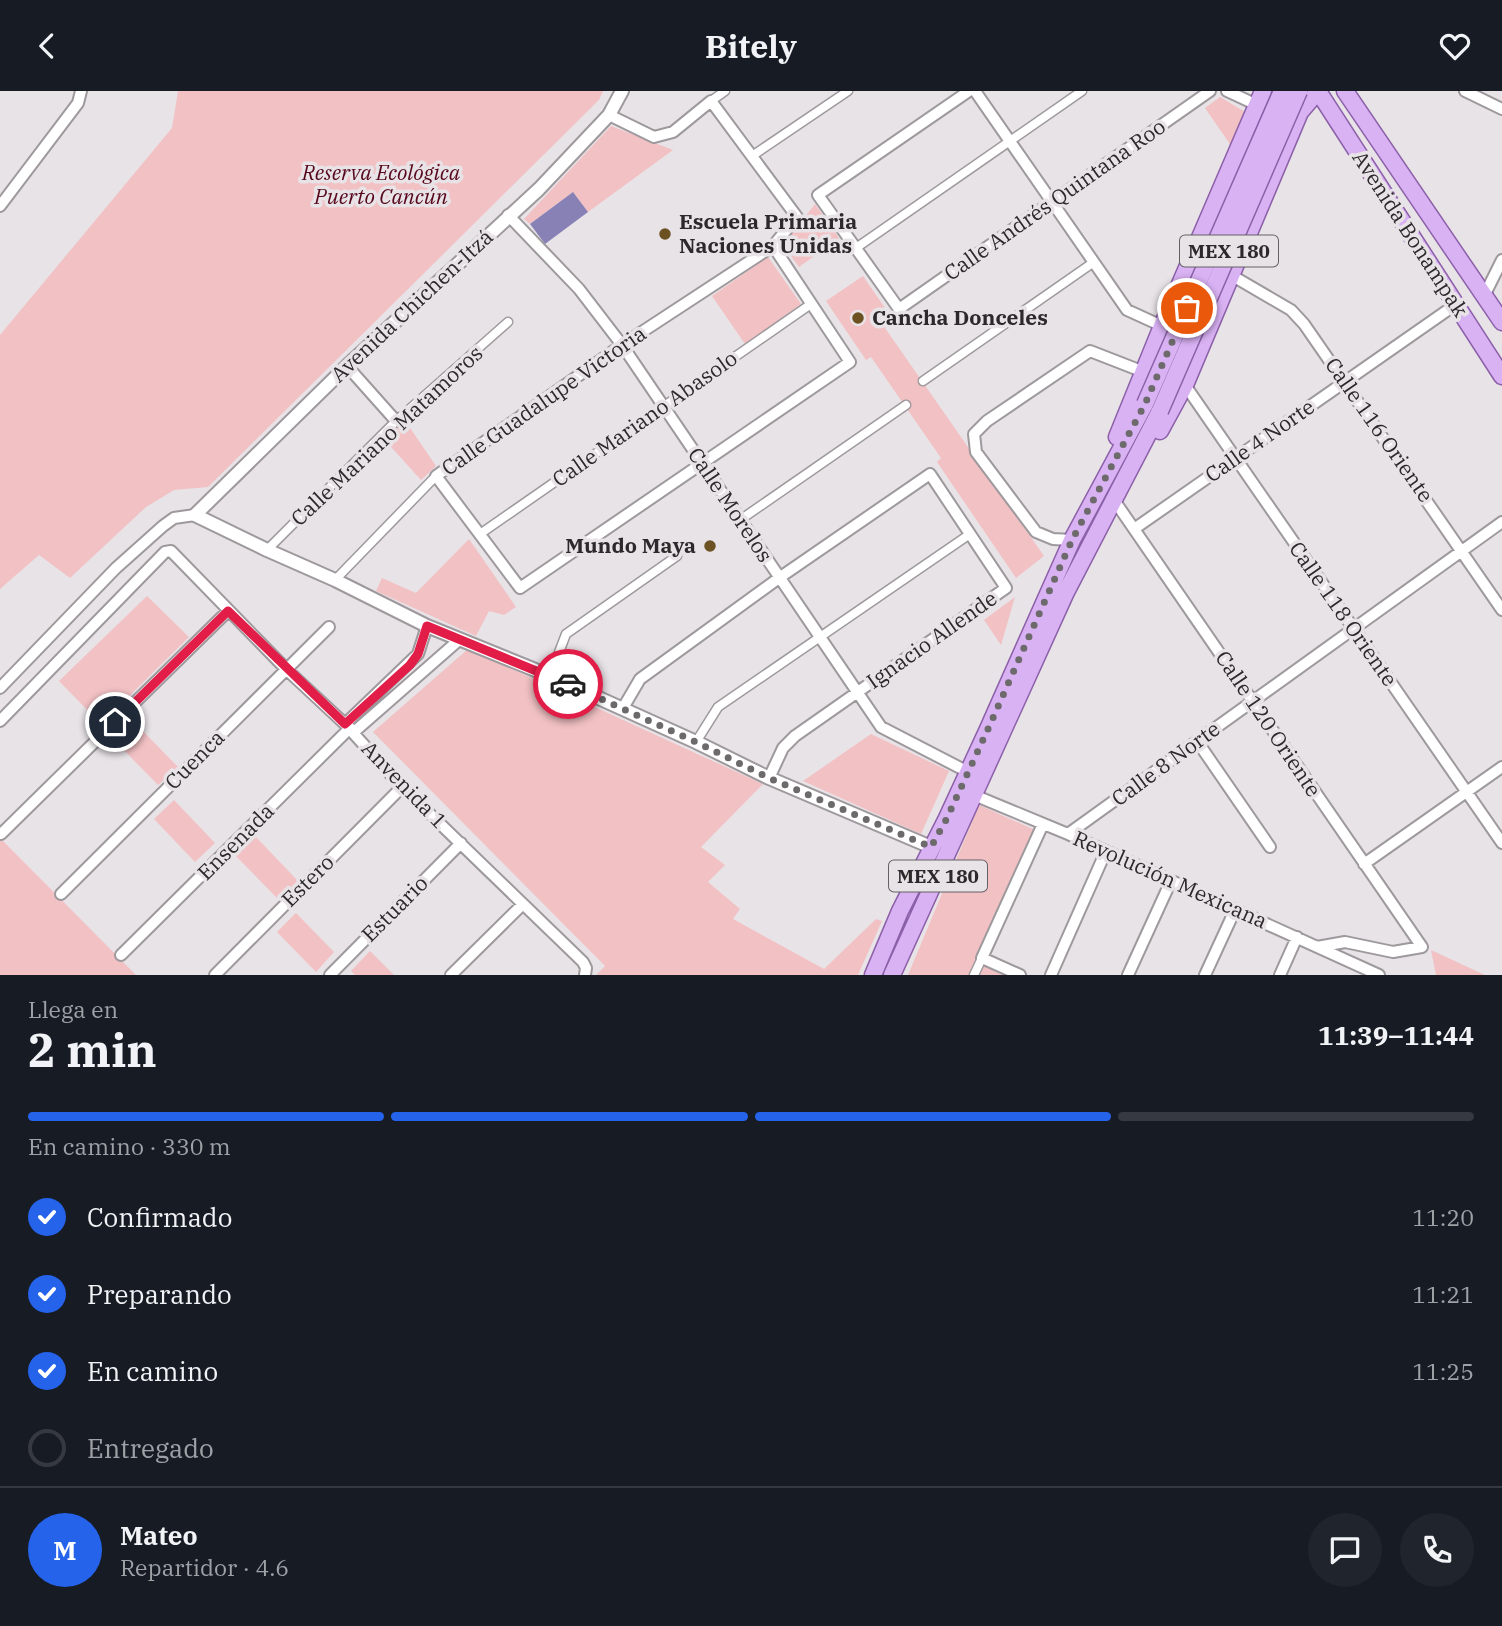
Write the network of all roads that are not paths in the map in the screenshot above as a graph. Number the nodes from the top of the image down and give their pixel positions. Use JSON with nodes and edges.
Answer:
{"nodes":[{"id":1,"x":81,"y":91,"type":"edge"},
{"id":2,"x":622,"y":91,"type":"edge"},
{"id":3,"x":725,"y":91,"type":"edge"},
{"id":4,"x":848,"y":91,"type":"edge"},
{"id":5,"x":969,"y":91,"type":"edge"},
{"id":6,"x":975,"y":91,"type":"edge"},
{"id":7,"x":1083,"y":91,"type":"edge"},
{"id":8,"x":1210,"y":91,"type":"edge"},
{"id":9,"x":1227,"y":91,"type":"edge"},
{"id":10,"x":1282,"y":91,"type":"edge"},
{"id":11,"x":1299,"y":91,"type":"edge"},
{"id":12,"x":1345,"y":91,"type":"edge"},
{"id":13,"x":1465,"y":91,"type":"edge"},
{"id":14,"x":1319,"y":92,"type":"edge"},
{"id":15,"x":1197,"y":95,"type":"edge"},
{"id":16,"x":711,"y":100,"type":"junction"},
{"id":17,"x":1258,"y":102,"type":"edge"},
{"id":18,"x":1502,"y":109,"type":"edge"},
{"id":19,"x":609,"y":115,"type":"junction"},
{"id":20,"x":1292,"y":129,"type":"junction"},
{"id":21,"x":1010,"y":142,"type":"junction"},
{"id":22,"x":752,"y":156,"type":"junction"},
{"id":23,"x":1052,"y":203,"type":"junction"},
{"id":24,"x":0,"y":206,"type":"edge"},
{"id":25,"x":508,"y":215,"type":"junction"},
{"id":26,"x":1437,"y":228,"type":"junction"},
{"id":27,"x":1418,"y":243,"type":"junction"},
{"id":28,"x":773,"y":246,"type":"junction"},
{"id":29,"x":856,"y":248,"type":"junction"},
{"id":30,"x":1502,"y":260,"type":"edge"},
{"id":31,"x":1094,"y":262,"type":"junction"},
{"id":32,"x":1231,"y":275,"type":"junction"},
{"id":33,"x":1484,"y":296,"type":"junction"},
{"id":34,"x":811,"y":304,"type":"junction"},
{"id":35,"x":1455,"y":305,"type":"junction"},
{"id":36,"x":508,"y":322,"type":"dead end"},
{"id":37,"x":1502,"y":322,"type":"edge"},
{"id":38,"x":1162,"y":325,"type":"junction"},
{"id":39,"x":622,"y":345,"type":"junction"},
{"id":40,"x":347,"y":366,"type":"junction"},
{"id":41,"x":1144,"y":372,"type":"junction"},
{"id":42,"x":1502,"y":376,"type":"edge"},
{"id":43,"x":923,"y":381,"type":"dead end"},
{"id":44,"x":1346,"y":381,"type":"junction"},
{"id":45,"x":1185,"y":386,"type":"junction"},
{"id":46,"x":905,"y":405,"type":"dead end"},
{"id":47,"x":663,"y":406,"type":"junction"},
{"id":48,"x":1152,"y":407,"type":"junction"},
{"id":49,"x":396,"y":421,"type":"junction"},
{"id":50,"x":1236,"y":458,"type":"junction"},
{"id":51,"x":702,"y":464,"type":"junction"},
{"id":52,"x":436,"y":476,"type":"junction"},
{"id":53,"x":1095,"y":495,"type":"junction"},
{"id":54,"x":1114,"y":500,"type":"junction"},
{"id":55,"x":195,"y":515,"type":"junction"},
{"id":56,"x":740,"y":520,"type":"junction"},
{"id":57,"x":1502,"y":522,"type":"edge"},
{"id":58,"x":1134,"y":529,"type":"junction"},
{"id":59,"x":480,"y":534,"type":"junction"},
{"id":60,"x":970,"y":534,"type":"junction"},
{"id":61,"x":1072,"y":540,"type":"junction"},
{"id":62,"x":267,"y":550,"type":"junction"},
{"id":63,"x":1462,"y":551,"type":"junction"},
{"id":64,"x":677,"y":556,"type":"dead end"},
{"id":65,"x":779,"y":577,"type":"junction"},
{"id":66,"x":335,"y":580,"type":"junction"},
{"id":67,"x":1502,"y":610,"type":"edge"},
{"id":68,"x":228,"y":611,"type":"junction"},
{"id":69,"x":427,"y":626,"type":"junction"},
{"id":70,"x":329,"y":627,"type":"dead end"},
{"id":71,"x":1354,"y":629,"type":"junction"},
{"id":72,"x":820,"y":638,"type":"junction"},
{"id":73,"x":459,"y":640,"type":"junction"},
{"id":74,"x":286,"y":669,"type":"junction"},
{"id":75,"x":550,"y":676,"type":"junction"},
{"id":76,"x":0,"y":688,"type":"edge"},
{"id":77,"x":858,"y":693,"type":"junction"},
{"id":78,"x":1253,"y":701,"type":"junction"},
{"id":79,"x":623,"y":708,"type":"junction"},
{"id":80,"x":0,"y":721,"type":"edge"},
{"id":81,"x":350,"y":728,"type":"junction"},
{"id":82,"x":1197,"y":741,"type":"junction"},
{"id":83,"x":696,"y":742,"type":"junction"},
{"id":84,"x":1502,"y":767,"type":"edge"},
{"id":85,"x":974,"y":775,"type":"junction"},
{"id":86,"x":769,"y":778,"type":"junction"},
{"id":87,"x":402,"y":787,"type":"junction"},
{"id":88,"x":967,"y":792,"type":"junction"},
{"id":89,"x":1467,"y":792,"type":"junction"},
{"id":90,"x":1043,"y":824,"type":"junction"},
{"id":91,"x":2,"y":834,"type":"edge"},
{"id":92,"x":1068,"y":834,"type":"junction"},
{"id":93,"x":461,"y":843,"type":"junction"},
{"id":94,"x":1502,"y":843,"type":"edge"},
{"id":95,"x":931,"y":847,"type":"junction"},
{"id":96,"x":1270,"y":847,"type":"dead end"},
{"id":97,"x":1106,"y":851,"type":"junction"},
{"id":98,"x":1364,"y":864,"type":"junction"},
{"id":99,"x":1171,"y":881,"type":"junction"},
{"id":100,"x":61,"y":894,"type":"dead end"},
{"id":101,"x":523,"y":904,"type":"junction"},
{"id":102,"x":1235,"y":910,"type":"junction"},
{"id":103,"x":1297,"y":937,"type":"junction"},
{"id":104,"x":1317,"y":947,"type":"junction"},
{"id":105,"x":121,"y":955,"type":"dead end"},
{"id":106,"x":982,"y":958,"type":"junction"},
{"id":107,"x":1362,"y":971,"type":"edge"},
{"id":108,"x":215,"y":975,"type":"edge"},
{"id":109,"x":330,"y":975,"type":"edge"},
{"id":110,"x":451,"y":975,"type":"edge"},
{"id":111,"x":585,"y":975,"type":"edge"},
{"id":112,"x":873,"y":975,"type":"edge"},
{"id":113,"x":892,"y":975,"type":"edge"},
{"id":114,"x":974,"y":975,"type":"edge"},
{"id":115,"x":1020,"y":975,"type":"edge"},
{"id":116,"x":1051,"y":975,"type":"edge"},
{"id":117,"x":1128,"y":975,"type":"edge"},
{"id":118,"x":1205,"y":975,"type":"edge"},
{"id":119,"x":1280,"y":975,"type":"edge"},
{"id":120,"x":1379,"y":975,"type":"edge"}],
"edges":[{"from":1,"to":24,"type":"street"},
{"from":2,"to":19,"type":"street","name":"Avenida Chichen-Itzá"},
{"from":3,"to":16,"type":"street"},
{"from":4,"to":22,"type":"street"},
{"from":5,"to":29,"type":"street"},
{"from":6,"to":21,"type":"street"},
{"from":7,"to":21,"type":"street"},
{"from":8,"to":15,"type":"street","name":"Calle Andrés Quintana Roo"},
{"from":9,"to":17,"type":"street"},
{"from":10,"to":48,"type":"main road","number":"MEX 180","bridge":true},
{"from":11,"to":48,"type":"main road","number":"MEX 180","bridge":true},
{"from":12,"to":26,"type":"main road","name":"Avenida Bonampak"},
{"from":13,"to":18,"type":"street"},
{"from":14,"to":20,"type":"main road"},
{"from":14,"to":27,"type":"main road","name":"Avenida Bonampak"},
{"from":15,"to":23,"type":"street","name":"Calle Andrés Quintana Roo"},
{"from":16,"to":19,"type":"street"},
{"from":16,"to":22,"type":"street"},
{"from":17,"to":20,"type":"main road"},
{"from":17,"to":38,"type":"main road"},
{"from":19,"to":25,"type":"street","name":"Avenida Chichen-Itzá"},
{"from":20,"to":32,"type":"main road"},
{"from":21,"to":23,"type":"street"},
{"from":21,"to":29,"type":"street"},
{"from":22,"to":28,"type":"street","name":"Calle Guadalupe Victoria"},
{"from":23,"to":29,"type":"street","name":"Calle Andrés Quintana Roo"},
{"from":23,"to":31,"type":"street"},
{"from":25,"to":39,"type":"street","name":"Calle Morelos"},
{"from":25,"to":40,"type":"street","name":"Avenida Chichen-Itzá"},
{"from":26,"to":27,"type":"main road"},
{"from":26,"to":33,"type":"main road","name":"Avenida Bonampak"},
{"from":27,"to":35,"type":"main road","name":"Avenida Bonampak"},
{"from":28,"to":34,"type":"street"},
{"from":28,"to":39,"type":"street","name":"Calle Guadalupe Victoria"},
{"from":30,"to":33,"type":"street"},
{"from":31,"to":38,"type":"street"},
{"from":31,"to":43,"type":"street"},
{"from":32,"to":44,"type":"street","name":"Calle 116 Oriente"},
{"from":32,"to":45,"type":"main road"},
{"from":33,"to":37,"type":"main road","name":"Avenida Bonampak"},
{"from":34,"to":47,"type":"street","name":"Calle Mariano Abasolo"},
{"from":34,"to":51,"type":"street"},
{"from":35,"to":42,"type":"main road","name":"Avenida Bonampak"},
{"from":35,"to":44,"type":"street","name":"Calle 4 Norte"},
{"from":36,"to":49,"type":"street","name":"Calle Mariano Matamoros"},
{"from":38,"to":41,"type":"main road"},
{"from":39,"to":47,"type":"street","name":"Calle Morelos"},
{"from":39,"to":52,"type":"street","name":"Calle Guadalupe Victoria"},
{"from":40,"to":49,"type":"street"},
{"from":40,"to":55,"type":"street","name":"Avenida Chichen-Itzá"},
{"from":41,"to":53,"type":"main road"},
{"from":41,"to":61,"type":"street"},
{"from":44,"to":50,"type":"street","name":"Calle 4 Norte"},
{"from":44,"to":63,"type":"street","name":"Calle 116 Oriente"},
{"from":45,"to":50,"type":"street","name":"Calle 118 Oriente"},
{"from":45,"to":54,"type":"main road"},
{"from":46,"to":56,"type":"street"},
{"from":47,"to":51,"type":"street","name":"Calle Morelos"},
{"from":47,"to":59,"type":"street","name":"Calle Mariano Abasolo"},
{"from":48,"to":53,"type":"main road","number":"MEX 180"},
{"from":48,"to":54,"type":"main road","number":"MEX 180"},
{"from":49,"to":62,"type":"street","name":"Calle Mariano Matamoros"},
{"from":50,"to":58,"type":"street","name":"Calle 4 Norte"},
{"from":50,"to":71,"type":"street","name":"Calle 118 Oriente"},
{"from":51,"to":56,"type":"street","name":"Calle Morelos"},
{"from":51,"to":59,"type":"street"},
{"from":52,"to":59,"type":"street"},
{"from":52,"to":66,"type":"street","name":"Calle Guadalupe Victoria"},
{"from":53,"to":61,"type":"main road","number":"MEX 180"},
{"from":54,"to":58,"type":"street","name":"Calle 120 Oriente"},
{"from":54,"to":85,"type":"main road","number":"MEX 180"},
{"from":55,"to":62,"type":"street"},
{"from":55,"to":76,"type":"street"},
{"from":56,"to":65,"type":"street","name":"Calle Morelos"},
{"from":57,"to":63,"type":"street","name":"Calle 8 Norte"},
{"from":58,"to":78,"type":"street","name":"Calle 120 Oriente"},
{"from":60,"to":65,"type":"street"},
{"from":60,"to":72,"type":"street"},
{"from":60,"to":77,"type":"street","name":"Ignacio Allende"},
{"from":61,"to":85,"type":"main road","number":"MEX 180"},
{"from":62,"to":66,"type":"street"},
{"from":63,"to":67,"type":"street","name":"Calle 116 Oriente"},
{"from":63,"to":71,"type":"street","name":"Calle 8 Norte"},
{"from":64,"to":75,"type":"street"},
{"from":65,"to":72,"type":"street","name":"Calle Morelos"},
{"from":65,"to":79,"type":"street"},
{"from":66,"to":69,"type":"street"},
{"from":68,"to":74,"type":"street","name":"Anvenida 1"},
{"from":68,"to":80,"type":"street","name":"Anvenida 1"},
{"from":68,"to":91,"type":"street"},
{"from":69,"to":73,"type":"street"},
{"from":69,"to":81,"type":"street","name":"Ensenada"},
{"from":70,"to":74,"type":"street","name":"Cuenca"},
{"from":71,"to":78,"type":"street","name":"Calle 8 Norte"},
{"from":71,"to":89,"type":"street","name":"Calle 118 Oriente"},
{"from":72,"to":77,"type":"street","name":"Calle Morelos"},
{"from":72,"to":83,"type":"street"},
{"from":73,"to":75,"type":"street"},
{"from":73,"to":81,"type":"street","name":"Ensenada"},
{"from":74,"to":81,"type":"street","name":"Anvenida 1"},
{"from":74,"to":100,"type":"street","name":"Cuenca"},
{"from":75,"to":79,"type":"street"},
{"from":77,"to":85,"type":"street","name":"Calle Morelos"},
{"from":77,"to":86,"type":"street","name":"Ignacio Allende"},
{"from":78,"to":82,"type":"street","name":"Calle 8 Norte"},
{"from":78,"to":98,"type":"street","name":"Calle 120 Oriente"},
{"from":79,"to":83,"type":"street"},
{"from":81,"to":87,"type":"street","name":"Anvenida 1"},
{"from":81,"to":105,"type":"street","name":"Ensenada"},
{"from":82,"to":92,"type":"street","name":"Calle 8 Norte"},
{"from":82,"to":96,"type":"street"},
{"from":83,"to":86,"type":"street"},
{"from":84,"to":89,"type":"street"},
{"from":85,"to":88,"type":"main road","number":"MEX 180"},
{"from":86,"to":95,"type":"street"},
{"from":87,"to":93,"type":"street","name":"Anvenida 1"},
{"from":87,"to":108,"type":"street","name":"Estero"},
{"from":88,"to":90,"type":"street","name":"Revolución Mexicana"},
{"from":88,"to":95,"type":"main road","number":"MEX 180"},
{"from":88,"to":113,"type":"main road","number":"MEX 180"},
{"from":89,"to":94,"type":"street","name":"Calle 118 Oriente"},
{"from":89,"to":98,"type":"street"},
{"from":90,"to":92,"type":"street","name":"Revolución Mexicana"},
{"from":90,"to":106,"type":"street"},
{"from":92,"to":97,"type":"street","name":"Revolución Mexicana"},
{"from":93,"to":101,"type":"street","name":"Anvenida 1"},
{"from":93,"to":109,"type":"street","name":"Estuario"},
{"from":95,"to":112,"type":"main road","number":"MEX 180"},
{"from":97,"to":99,"type":"street","name":"Revolución Mexicana"},
{"from":97,"to":116,"type":"street"},
{"from":98,"to":104,"type":"street","name":"Calle 120 Oriente"},
{"from":99,"to":102,"type":"street","name":"Revolución Mexicana"},
{"from":99,"to":117,"type":"street"},
{"from":101,"to":110,"type":"street"},
{"from":101,"to":111,"type":"street","name":"Anvenida 1"},
{"from":102,"to":103,"type":"street","name":"Revolución Mexicana"},
{"from":102,"to":118,"type":"street"},
{"from":103,"to":104,"type":"street","name":"Revolución Mexicana"},
{"from":103,"to":119,"type":"street"},
{"from":104,"to":107,"type":"street","name":"Revolución Mexicana"},
{"from":106,"to":114,"type":"street"},
{"from":106,"to":115,"type":"street"},
{"from":107,"to":120,"type":"street","name":"Revolución Mexicana"}]}
